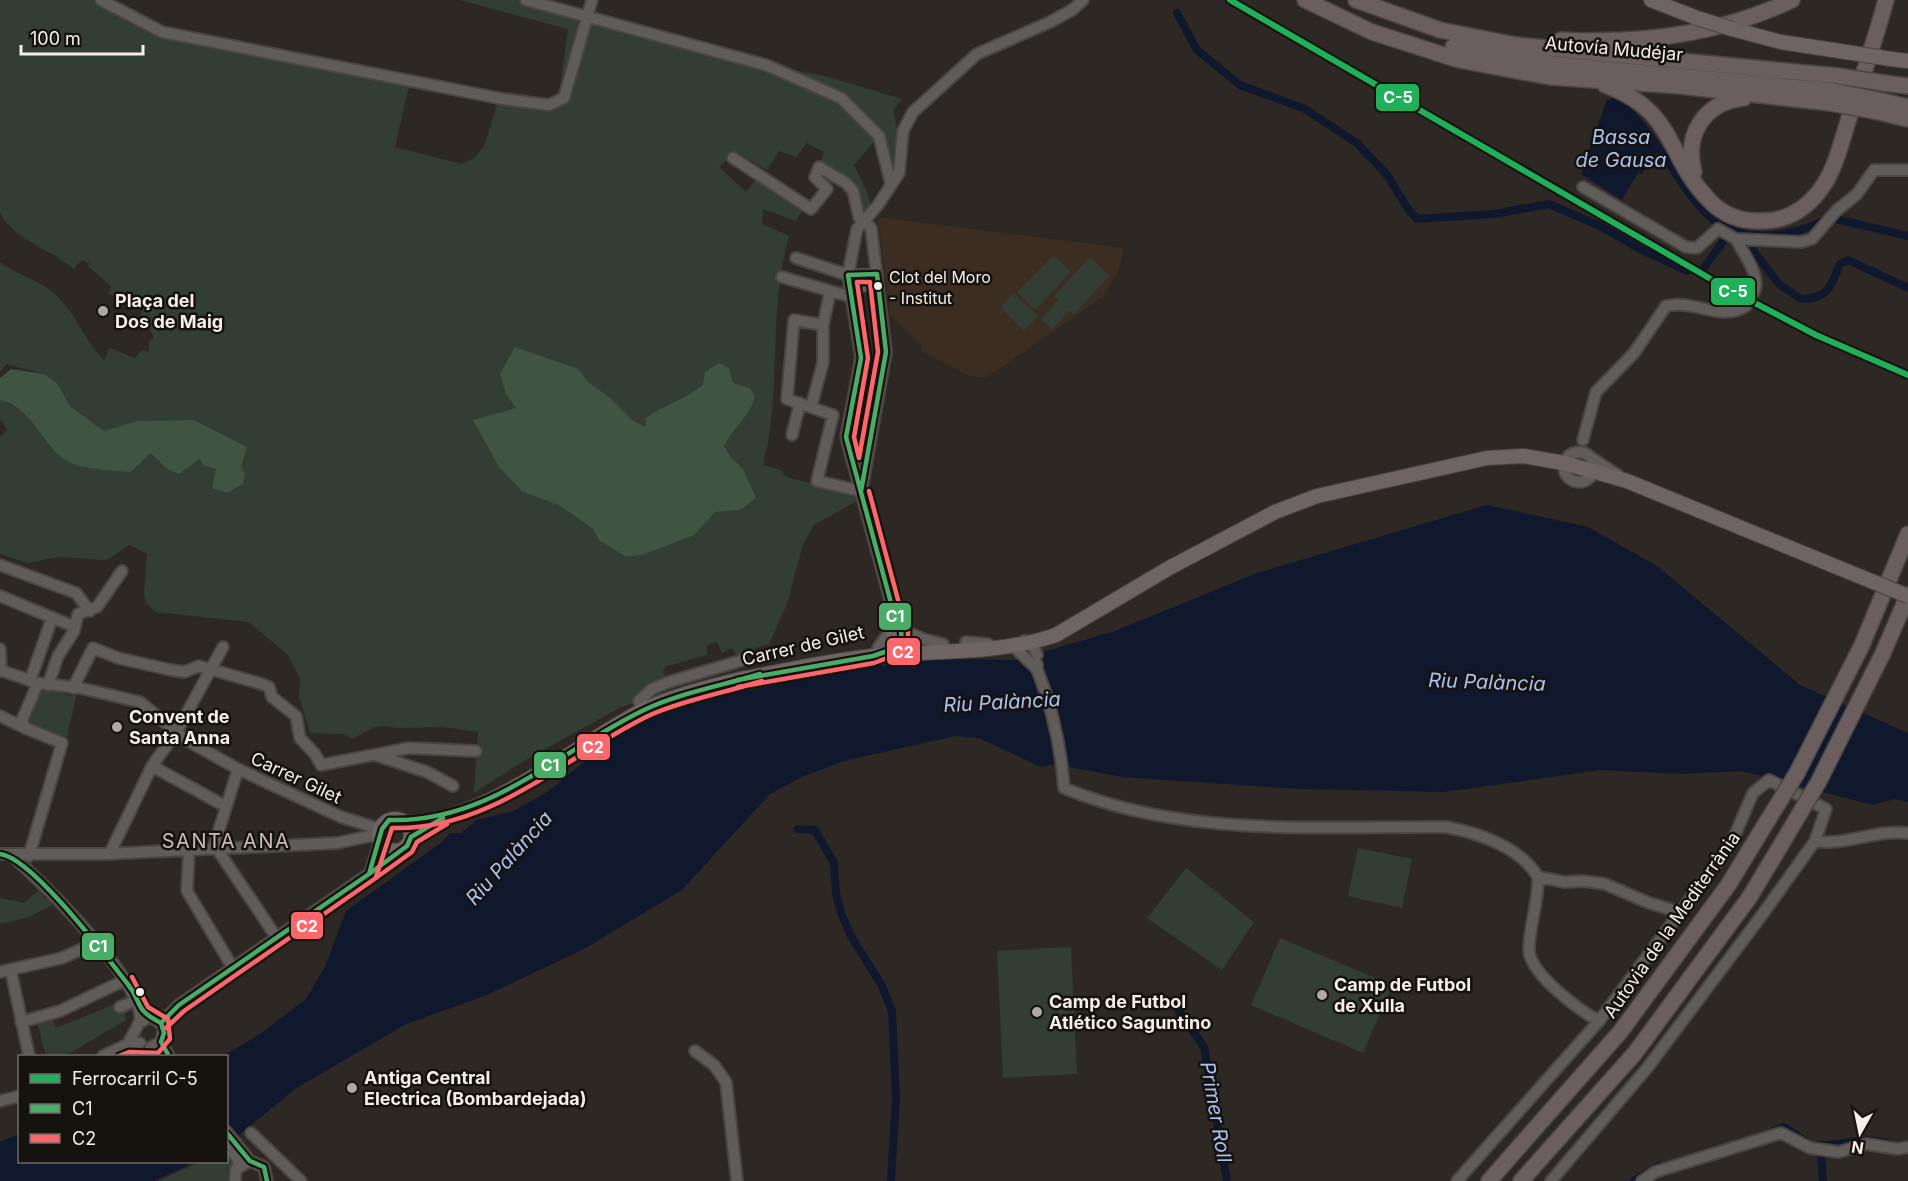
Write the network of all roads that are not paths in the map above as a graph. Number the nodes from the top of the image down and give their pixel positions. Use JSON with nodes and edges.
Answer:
{"nodes":[{"id":1,"x":101,"y":0,"type":"edge"},
{"id":2,"x":526,"y":0,"type":"edge"},
{"id":3,"x":592,"y":0,"type":"edge"},
{"id":4,"x":1083,"y":0,"type":"edge"},
{"id":5,"x":1305,"y":0,"type":"edge"},
{"id":6,"x":1324,"y":0,"type":"edge"},
{"id":7,"x":1356,"y":0,"type":"edge"},
{"id":8,"x":1373,"y":0,"type":"edge"},
{"id":9,"x":1651,"y":0,"type":"edge"},
{"id":10,"x":1792,"y":0,"type":"edge"},
{"id":11,"x":1886,"y":0,"type":"edge"},
{"id":12,"x":1894,"y":0,"type":"edge"},
{"id":13,"x":586,"y":16,"type":"junction"},
{"id":14,"x":1876,"y":36,"type":"junction"},
{"id":15,"x":1908,"y":61,"type":"edge"},
{"id":16,"x":1591,"y":80,"type":"junction"},
{"id":17,"x":1908,"y":86,"type":"edge"},
{"id":18,"x":1834,"y":90,"type":"junction"},
{"id":19,"x":1876,"y":106,"type":"junction"},
{"id":20,"x":1908,"y":107,"type":"edge"},
{"id":21,"x":1908,"y":118,"type":"edge"},
{"id":22,"x":733,"y":158,"type":"dead end"},
{"id":23,"x":1908,"y":170,"type":"edge"},
{"id":24,"x":891,"y":184,"type":"junction"},
{"id":25,"x":1583,"y":187,"type":"dead end"},
{"id":26,"x":1698,"y":187,"type":"junction"},
{"id":27,"x":864,"y":221,"type":"junction"},
{"id":28,"x":1736,"y":239,"type":"junction"},
{"id":29,"x":796,"y":258,"type":"dead end"},
{"id":30,"x":848,"y":275,"type":"junction"},
{"id":31,"x":782,"y":278,"type":"dead end"},
{"id":32,"x":878,"y":279,"type":"junction"},
{"id":33,"x":830,"y":292,"type":"junction"},
{"id":34,"x":851,"y":292,"type":"junction"},
{"id":35,"x":1754,"y":292,"type":"dead end"},
{"id":36,"x":1746,"y":306,"type":"dead end"},
{"id":37,"x":823,"y":324,"type":"junction"},
{"id":38,"x":806,"y":405,"type":"junction"},
{"id":39,"x":792,"y":435,"type":"dead end"},
{"id":40,"x":846,"y":437,"type":"junction"},
{"id":41,"x":869,"y":441,"type":"junction"},
{"id":42,"x":1588,"y":458,"type":"junction"},
{"id":43,"x":1564,"y":463,"type":"junction"},
{"id":44,"x":861,"y":491,"type":"junction"},
{"id":45,"x":1908,"y":534,"type":"edge"},
{"id":46,"x":0,"y":565,"type":"edge"},
{"id":47,"x":122,"y":571,"type":"dead end"},
{"id":48,"x":0,"y":596,"type":"edge"},
{"id":49,"x":1908,"y":596,"type":"edge"},
{"id":50,"x":90,"y":611,"type":"junction"},
{"id":51,"x":1088,"y":615,"type":"junction"},
{"id":52,"x":50,"y":624,"type":"dead end"},
{"id":53,"x":75,"y":627,"type":"junction"},
{"id":54,"x":1055,"y":627,"type":"junction"},
{"id":55,"x":896,"y":629,"type":"junction"},
{"id":56,"x":955,"y":645,"type":"junction"},
{"id":57,"x":902,"y":646,"type":"junction"},
{"id":58,"x":223,"y":647,"type":"dead end"},
{"id":59,"x":0,"y":649,"type":"edge"},
{"id":60,"x":1034,"y":649,"type":"junction"},
{"id":61,"x":876,"y":652,"type":"junction"},
{"id":62,"x":740,"y":662,"type":"dead end"},
{"id":63,"x":212,"y":668,"type":"junction"},
{"id":64,"x":0,"y":672,"type":"edge"},
{"id":65,"x":39,"y":683,"type":"junction"},
{"id":66,"x":73,"y":688,"type":"junction"},
{"id":67,"x":642,"y":711,"type":"junction"},
{"id":68,"x":0,"y":716,"type":"edge"},
{"id":69,"x":25,"y":728,"type":"junction"},
{"id":70,"x":177,"y":731,"type":"junction"},
{"id":71,"x":476,"y":751,"type":"dead end"},
{"id":72,"x":374,"y":755,"type":"junction"},
{"id":73,"x":152,"y":766,"type":"junction"},
{"id":74,"x":238,"y":769,"type":"junction"},
{"id":75,"x":453,"y":786,"type":"dead end"},
{"id":76,"x":225,"y":806,"type":"junction"},
{"id":77,"x":448,"y":815,"type":"junction"},
{"id":78,"x":405,"y":822,"type":"junction"},
{"id":79,"x":1908,"y":833,"type":"edge"},
{"id":80,"x":380,"y":835,"type":"junction"},
{"id":81,"x":411,"y":837,"type":"junction"},
{"id":82,"x":1815,"y":841,"type":"junction"},
{"id":83,"x":189,"y":849,"type":"junction"},
{"id":84,"x":215,"y":849,"type":"junction"},
{"id":85,"x":111,"y":851,"type":"junction"},
{"id":86,"x":398,"y":851,"type":"junction"},
{"id":87,"x":6,"y":855,"type":"edge"},
{"id":88,"x":29,"y":856,"type":"junction"},
{"id":89,"x":369,"y":874,"type":"junction"},
{"id":90,"x":1538,"y":877,"type":"junction"},
{"id":91,"x":1680,"y":912,"type":"junction"},
{"id":92,"x":277,"y":938,"type":"junction"},
{"id":93,"x":96,"y":943,"type":"junction"},
{"id":94,"x":234,"y":968,"type":"junction"},
{"id":95,"x":5,"y":972,"type":"edge"},
{"id":96,"x":125,"y":980,"type":"junction"},
{"id":97,"x":137,"y":1000,"type":"junction"},
{"id":98,"x":120,"y":1008,"type":"dead end"},
{"id":99,"x":157,"y":1021,"type":"junction"},
{"id":100,"x":1599,"y":1021,"type":"junction"},
{"id":101,"x":21,"y":1022,"type":"junction"},
{"id":102,"x":139,"y":1022,"type":"junction"},
{"id":103,"x":140,"y":1043,"type":"junction"},
{"id":104,"x":128,"y":1044,"type":"junction"},
{"id":105,"x":156,"y":1045,"type":"junction"},
{"id":106,"x":695,"y":1052,"type":"dead end"},
{"id":107,"x":29,"y":1055,"type":"edge"},
{"id":108,"x":105,"y":1055,"type":"edge"},
{"id":109,"x":160,"y":1055,"type":"edge"},
{"id":110,"x":168,"y":1055,"type":"edge"},
{"id":111,"x":18,"y":1096,"type":"edge"},
{"id":112,"x":0,"y":1101,"type":"edge"},
{"id":113,"x":251,"y":1133,"type":"dead end"},
{"id":114,"x":228,"y":1134,"type":"edge"},
{"id":115,"x":228,"y":1147,"type":"edge"},
{"id":116,"x":1908,"y":1148,"type":"edge"},
{"id":117,"x":250,"y":1161,"type":"junction"},
{"id":118,"x":239,"y":1166,"type":"junction"},
{"id":119,"x":236,"y":1181,"type":"edge"},
{"id":120,"x":267,"y":1181,"type":"edge"},
{"id":121,"x":302,"y":1181,"type":"edge"},
{"id":122,"x":737,"y":1181,"type":"edge"},
{"id":123,"x":1457,"y":1181,"type":"edge"},
{"id":124,"x":1489,"y":1181,"type":"edge"},
{"id":125,"x":1521,"y":1181,"type":"edge"},
{"id":126,"x":1551,"y":1181,"type":"edge"},
{"id":127,"x":1642,"y":1181,"type":"edge"}],
"edges":[{"from":1,"to":13,"type":"street"},
{"from":2,"to":13,"type":"street"},
{"from":3,"to":13,"type":"street"},
{"from":4,"to":24,"type":"street"},
{"from":5,"to":16,"type":"highway"},
{"from":6,"to":18,"type":"highway","name":"Autovía Mudéjar"},
{"from":7,"to":18,"type":"highway","name":"Autovía Mudéjar"},
{"from":8,"to":10,"type":"highway"},
{"from":9,"to":15,"type":"main road","bridge":true},
{"from":11,"to":14,"type":"highway"},
{"from":12,"to":14,"type":"highway"},
{"from":13,"to":24,"type":"street"},
{"from":14,"to":26,"type":"highway"},
{"from":16,"to":18,"type":"highway"},
{"from":16,"to":26,"type":"highway"},
{"from":17,"to":18,"type":"highway","name":"Autovía Mudéjar","bridge":true},
{"from":18,"to":19,"type":"highway","name":"Autovía Mudéjar","bridge":true},
{"from":18,"to":26,"type":"highway"},
{"from":19,"to":20,"type":"highway","name":"Autovía Mudéjar"},
{"from":19,"to":21,"type":"highway"},
{"from":22,"to":27,"type":"street"},
{"from":23,"to":28,"type":"street"},
{"from":24,"to":27,"type":"street"},
{"from":25,"to":28,"type":"street"},
{"from":27,"to":30,"type":"street"},
{"from":27,"to":32,"type":"street"},
{"from":28,"to":35,"type":"street"},
{"from":29,"to":30,"type":"street"},
{"from":30,"to":32,"type":"street"},
{"from":30,"to":34,"type":"street"},
{"from":31,"to":33,"type":"street"},
{"from":32,"to":34,"type":"street"},
{"from":32,"to":41,"type":"street"},
{"from":33,"to":34,"type":"street"},
{"from":33,"to":37,"type":"street"},
{"from":34,"to":40,"type":"street"},
{"from":36,"to":42,"type":"street"},
{"from":37,"to":38,"type":"street"},
{"from":37,"to":38,"type":"street"},
{"from":38,"to":39,"type":"street"},
{"from":38,"to":44,"type":"street"},
{"from":40,"to":41,"type":"street"},
{"from":40,"to":44,"type":"street"},
{"from":41,"to":44,"type":"street"},
{"from":42,"to":43,"type":"main road"},
{"from":42,"to":43,"type":"street"},
{"from":42,"to":49,"type":"main road","bridge":true},
{"from":43,"to":51,"type":"main road"},
{"from":44,"to":55,"type":"street"},
{"from":45,"to":124,"type":"highway","name":"Autovia de la Mediterrània","bridge":true},
{"from":46,"to":50,"type":"street"},
{"from":47,"to":50,"type":"street"},
{"from":48,"to":53,"type":"street"},
{"from":49,"to":125,"type":"highway","bridge":true},
{"from":50,"to":53,"type":"street"},
{"from":51,"to":54,"type":"main road","name":"Carrer de Gilet"},
{"from":51,"to":60,"type":"main road","name":"Carrer de Gilet"},
{"from":52,"to":65,"type":"street"},
{"from":53,"to":65,"type":"street"},
{"from":54,"to":56,"type":"main road","name":"Carrer de Gilet"},
{"from":54,"to":60,"type":"street"},
{"from":55,"to":56,"type":"street"},
{"from":55,"to":57,"type":"main road"},
{"from":55,"to":61,"type":"street"},
{"from":56,"to":57,"type":"main road"},
{"from":56,"to":60,"type":"main road","name":"Carrer de Gilet"},
{"from":56,"to":60,"type":"street"},
{"from":56,"to":61,"type":"main road","name":"Carrer de Gilet"},
{"from":57,"to":61,"type":"main road"},
{"from":58,"to":63,"type":"street"},
{"from":59,"to":64,"type":"street"},
{"from":60,"to":90,"type":"street"},
{"from":61,"to":67,"type":"main road","name":"Carrer de Gilet"},
{"from":62,"to":67,"type":"street"},
{"from":63,"to":66,"type":"street"},
{"from":63,"to":70,"type":"street"},
{"from":63,"to":72,"type":"street"},
{"from":64,"to":65,"type":"street","name":"Carrer Gilet"},
{"from":65,"to":66,"type":"street","name":"Carrer Gilet"},
{"from":65,"to":69,"type":"street"},
{"from":66,"to":70,"type":"street","name":"Carrer Gilet"},
{"from":67,"to":77,"type":"main road","name":"Carrer de Gilet"},
{"from":68,"to":69,"type":"street"},
{"from":69,"to":88,"type":"street"},
{"from":70,"to":73,"type":"street"},
{"from":70,"to":74,"type":"street","name":"Carrer Gilet"},
{"from":71,"to":72,"type":"street"},
{"from":72,"to":75,"type":"street"},
{"from":73,"to":76,"type":"street"},
{"from":73,"to":85,"type":"street"},
{"from":74,"to":76,"type":"street"},
{"from":74,"to":80,"type":"street","name":"Carrer Gilet"},
{"from":76,"to":84,"type":"street"},
{"from":77,"to":78,"type":"main road","name":"Carrer de Gilet"},
{"from":77,"to":81,"type":"main road","name":"Carrer de Gilet"},
{"from":78,"to":80,"type":"main road"},
{"from":78,"to":81,"type":"main road"},
{"from":79,"to":82,"type":"street"},
{"from":80,"to":84,"type":"street"},
{"from":80,"to":86,"type":"main road"},
{"from":80,"to":89,"type":"street"},
{"from":81,"to":86,"type":"main road"},
{"from":82,"to":91,"type":"street"},
{"from":82,"to":126,"type":"street"},
{"from":83,"to":84,"type":"street"},
{"from":83,"to":85,"type":"street"},
{"from":83,"to":94,"type":"street"},
{"from":84,"to":92,"type":"street"},
{"from":85,"to":88,"type":"street"},
{"from":86,"to":89,"type":"street"},
{"from":87,"to":88,"type":"street"},
{"from":87,"to":93,"type":"street"},
{"from":89,"to":92,"type":"street"},
{"from":90,"to":91,"type":"street"},
{"from":90,"to":100,"type":"street"},
{"from":91,"to":100,"type":"street"},
{"from":92,"to":94,"type":"street"},
{"from":93,"to":95,"type":"street"},
{"from":93,"to":96,"type":"street"},
{"from":94,"to":99,"type":"street"},
{"from":95,"to":101,"type":"street"},
{"from":96,"to":97,"type":"street"},
{"from":96,"to":101,"type":"street"},
{"from":97,"to":98,"type":"street"},
{"from":97,"to":102,"type":"street"},
{"from":99,"to":102,"type":"street"},
{"from":99,"to":105,"type":"street"},
{"from":100,"to":123,"type":"street"},
{"from":101,"to":107,"type":"street"},
{"from":102,"to":103,"type":"street"},
{"from":102,"to":104,"type":"street"},
{"from":103,"to":104,"type":"street"},
{"from":103,"to":105,"type":"street"},
{"from":104,"to":108,"type":"street"},
{"from":105,"to":109,"type":"street"},
{"from":105,"to":110,"type":"street"},
{"from":106,"to":122,"type":"street"},
{"from":111,"to":112,"type":"street"},
{"from":113,"to":121,"type":"street"},
{"from":114,"to":117,"type":"street"},
{"from":115,"to":118,"type":"street"},
{"from":116,"to":127,"type":"street"},
{"from":117,"to":118,"type":"street"},
{"from":117,"to":120,"type":"street"},
{"from":118,"to":119,"type":"street"}]}
